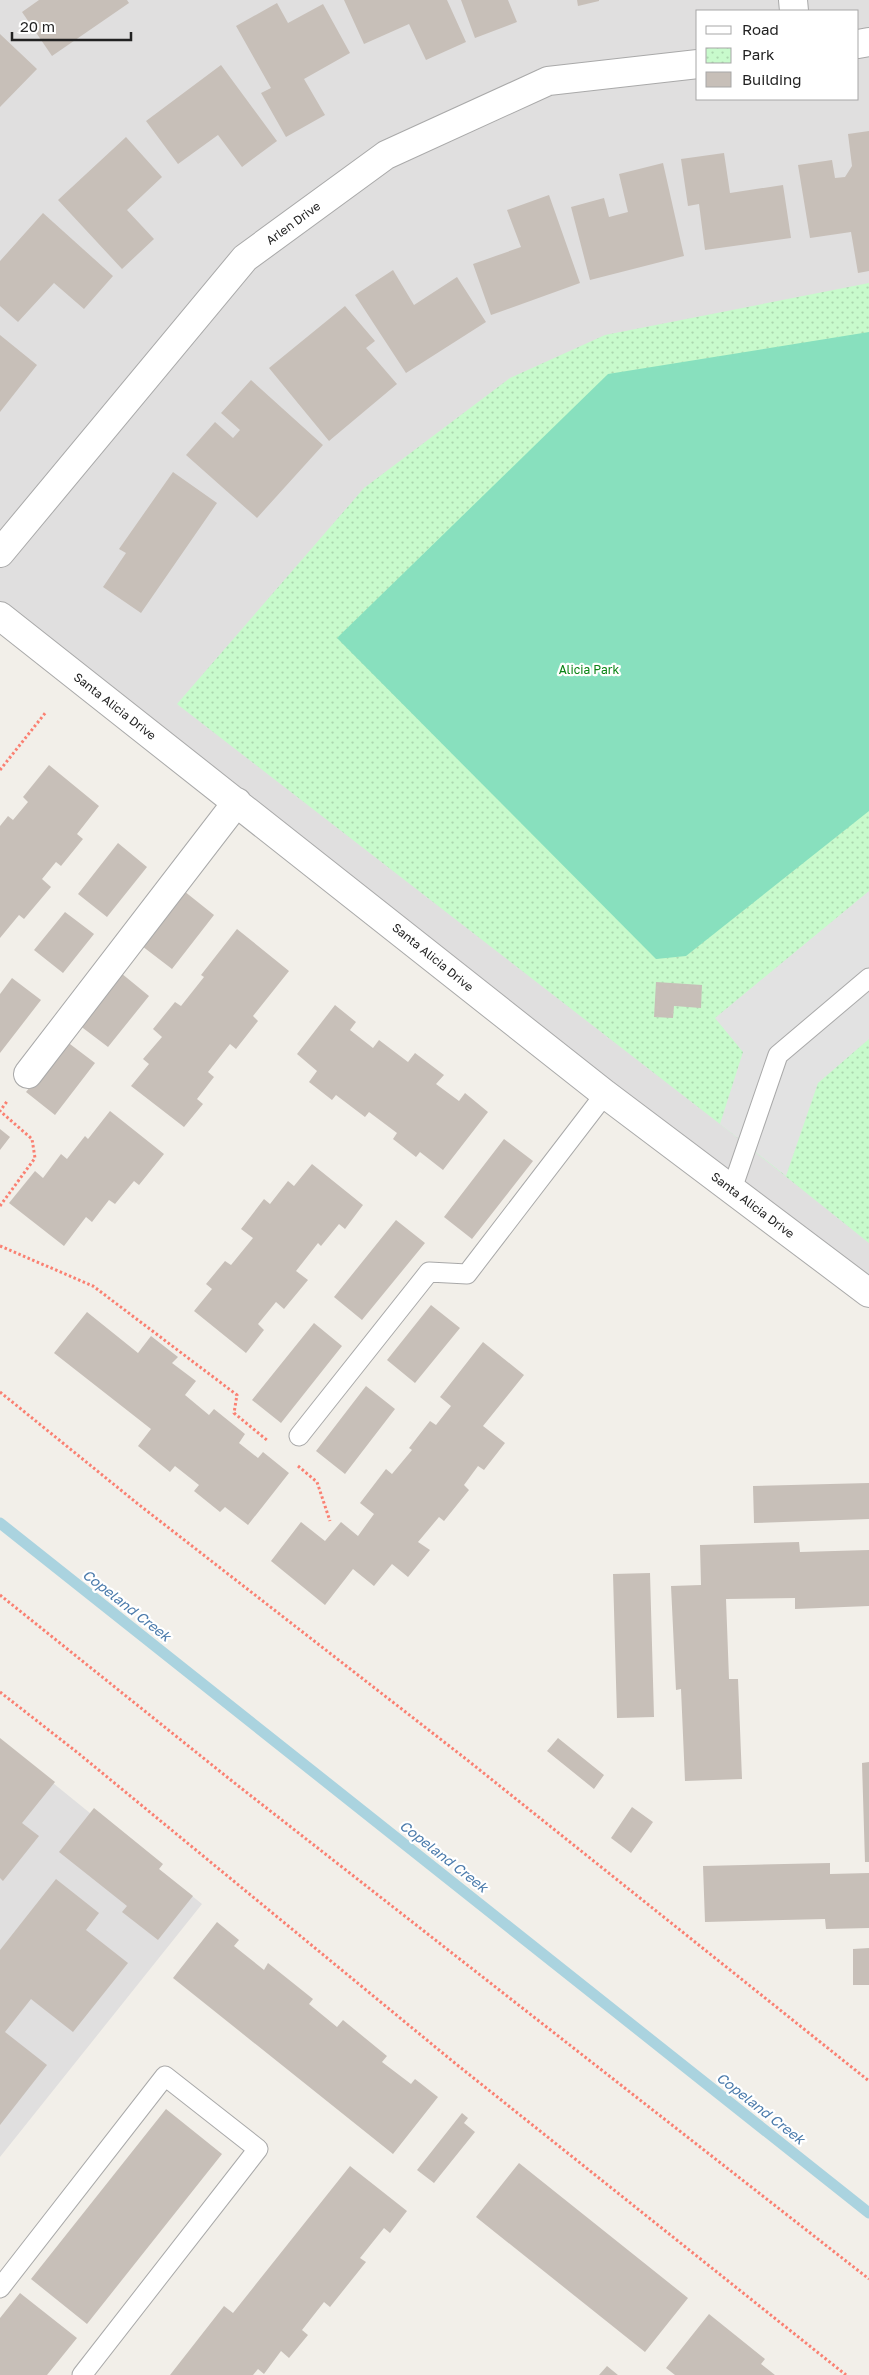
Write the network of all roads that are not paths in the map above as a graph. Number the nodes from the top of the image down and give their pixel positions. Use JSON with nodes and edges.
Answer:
{"nodes":[{"id":1,"x":696,"y":64,"type":"edge"},
{"id":2,"x":0,"y":553,"type":"edge"},
{"id":3,"x":0,"y":616,"type":"edge"},
{"id":4,"x":237,"y":802,"type":"junction"},
{"id":5,"x":869,"y":978,"type":"edge"},
{"id":6,"x":28,"y":1074,"type":"road end"},
{"id":7,"x":605,"y":1094,"type":"junction"},
{"id":8,"x":732,"y":1189,"type":"junction"},
{"id":9,"x":869,"y":1293,"type":"edge"},
{"id":10,"x":299,"y":1436,"type":"dead end"},
{"id":11,"x":0,"y":2288,"type":"edge"},
{"id":12,"x":82,"y":2375,"type":"edge"}],
"edges":[{"from":1,"to":2,"type":"street","name":"Arlen Drive"},
{"from":3,"to":4,"type":"street","name":"Santa Alicia Drive"},
{"from":4,"to":6,"type":"street"},
{"from":4,"to":7,"type":"street","name":"Santa Alicia Drive"},
{"from":5,"to":8,"type":"lane"},
{"from":7,"to":8,"type":"street","name":"Santa Alicia Drive"},
{"from":7,"to":10,"type":"lane"},
{"from":8,"to":9,"type":"street","name":"Santa Alicia Drive"},
{"from":11,"to":12,"type":"lane"}]}
